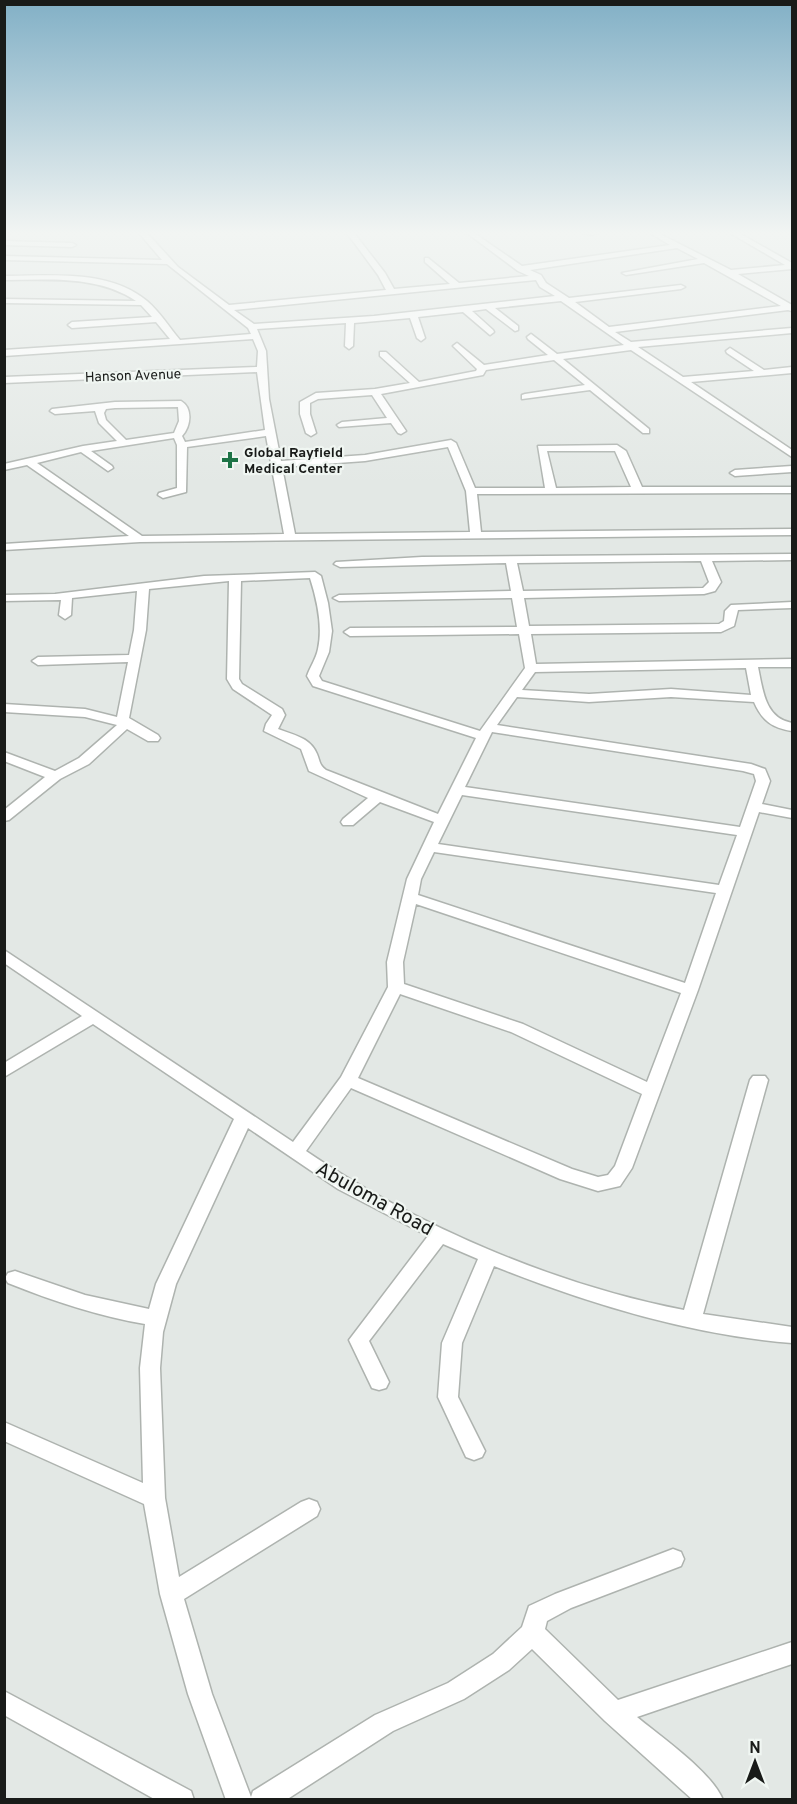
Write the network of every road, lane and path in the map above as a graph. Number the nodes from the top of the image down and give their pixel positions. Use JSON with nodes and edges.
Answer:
{"nodes":[{"id":1,"x":238,"y":317,"type":"edge"},
{"id":2,"x":390,"y":317,"type":"edge"},
{"id":3,"x":414,"y":317,"type":"edge"},
{"id":4,"x":474,"y":317,"type":"edge"},
{"id":5,"x":501,"y":317,"type":"edge"},
{"id":6,"x":592,"y":317,"type":"edge"},
{"id":7,"x":708,"y":317,"type":"edge"},
{"id":8,"x":157,"y":319,"type":"joint"},
{"id":9,"x":350,"y":321,"type":"junction"},
{"id":10,"x":72,"y":325,"type":"dead end"},
{"id":11,"x":515,"y":328,"type":"dead end"},
{"id":12,"x":607,"y":330,"type":"junction"},
{"id":13,"x":792,"y":330,"type":"edge"},
{"id":14,"x":254,"y":332,"type":"junction"},
{"id":15,"x":490,"y":332,"type":"dead end"},
{"id":16,"x":531,"y":337,"type":"dead end"},
{"id":17,"x":421,"y":338,"type":"dead end"},
{"id":18,"x":176,"y":341,"type":"junction"},
{"id":19,"x":349,"y":346,"type":"dead end"},
{"id":20,"x":457,"y":346,"type":"dead end"},
{"id":21,"x":631,"y":346,"type":"junction"},
{"id":22,"x":730,"y":351,"type":"dead end"},
{"id":23,"x":4,"y":353,"type":"edge"},
{"id":24,"x":383,"y":354,"type":"dead end"},
{"id":25,"x":555,"y":357,"type":"junction"},
{"id":26,"x":482,"y":368,"type":"junction"},
{"id":27,"x":261,"y":369,"type":"junction"},
{"id":28,"x":792,"y":370,"type":"edge"},
{"id":29,"x":763,"y":373,"type":"junction"},
{"id":30,"x":4,"y":380,"type":"edge"},
{"id":31,"x":682,"y":380,"type":"junction"},
{"id":32,"x":417,"y":385,"type":"junction"},
{"id":33,"x":593,"y":387,"type":"junction"},
{"id":34,"x":375,"y":392,"type":"junction"},
{"id":35,"x":525,"y":397,"type":"dead end"},
{"id":36,"x":102,"y":407,"type":"junction"},
{"id":37,"x":55,"y":411,"type":"dead end"},
{"id":38,"x":394,"y":420,"type":"junction"},
{"id":39,"x":342,"y":425,"type":"dead end"},
{"id":40,"x":645,"y":430,"type":"dead end"},
{"id":41,"x":401,"y":431,"type":"dead end"},
{"id":42,"x":272,"y":432,"type":"junction"},
{"id":43,"x":311,"y":433,"type":"dead end"},
{"id":44,"x":177,"y":435,"type":"junction"},
{"id":45,"x":124,"y":443,"type":"junction"},
{"id":46,"x":182,"y":445,"type":"junction"},
{"id":47,"x":83,"y":449,"type":"junction"},
{"id":48,"x":791,"y":451,"type":"edge"},
{"id":49,"x":28,"y":461,"type":"junction"},
{"id":50,"x":277,"y":465,"type":"junction"},
{"id":51,"x":4,"y":467,"type":"edge"},
{"id":52,"x":108,"y":468,"type":"dead end"},
{"id":53,"x":792,"y":469,"type":"edge"},
{"id":54,"x":735,"y":473,"type":"dead end"},
{"id":55,"x":552,"y":490,"type":"junction"},
{"id":56,"x":792,"y":490,"type":"edge"},
{"id":57,"x":471,"y":491,"type":"junction"},
{"id":58,"x":638,"y":491,"type":"junction"},
{"id":59,"x":163,"y":495,"type":"dead end"},
{"id":60,"x":792,"y":532,"type":"edge"},
{"id":61,"x":476,"y":536,"type":"junction"},
{"id":62,"x":290,"y":538,"type":"junction"},
{"id":63,"x":140,"y":539,"type":"junction"},
{"id":64,"x":4,"y":547,"type":"edge"},
{"id":65,"x":792,"y":557,"type":"edge"},
{"id":66,"x":511,"y":559,"type":"junction"},
{"id":67,"x":706,"y":559,"type":"junction"},
{"id":68,"x":340,"y":564,"type":"dead end"},
{"id":69,"x":235,"y":577,"type":"junction"},
{"id":70,"x":143,"y":586,"type":"junction"},
{"id":71,"x":518,"y":594,"type":"junction"},
{"id":72,"x":67,"y":595,"type":"junction"},
{"id":73,"x":4,"y":598,"type":"edge"},
{"id":74,"x":339,"y":598,"type":"dead end"},
{"id":75,"x":792,"y":605,"type":"edge"},
{"id":76,"x":65,"y":615,"type":"dead end"},
{"id":77,"x":526,"y":631,"type":"junction"},
{"id":78,"x":350,"y":632,"type":"dead end"},
{"id":79,"x":135,"y":658,"type":"junction"},
{"id":80,"x":38,"y":661,"type":"dead end"},
{"id":81,"x":751,"y":663,"type":"junction"},
{"id":82,"x":792,"y":663,"type":"edge"},
{"id":83,"x":531,"y":669,"type":"junction"},
{"id":84,"x":514,"y":693,"type":"junction"},
{"id":85,"x":759,"y":699,"type":"junction"},
{"id":86,"x":4,"y":708,"type":"edge"},
{"id":87,"x":126,"y":723,"type":"junction"},
{"id":88,"x":792,"y":727,"type":"edge"},
{"id":89,"x":486,"y":732,"type":"junction"},
{"id":90,"x":153,"y":738,"type":"dead end"},
{"id":91,"x":4,"y":756,"type":"edge"},
{"id":92,"x":54,"y":776,"type":"junction"},
{"id":93,"x":457,"y":790,"type":"junction"},
{"id":94,"x":378,"y":797,"type":"junction"},
{"id":95,"x":755,"y":807,"type":"junction"},
{"id":96,"x":792,"y":814,"type":"edge"},
{"id":97,"x":4,"y":817,"type":"edge"},
{"id":98,"x":442,"y":820,"type":"junction"},
{"id":99,"x":348,"y":822,"type":"dead end"},
{"id":100,"x":745,"y":832,"type":"junction"},
{"id":101,"x":429,"y":847,"type":"junction"},
{"id":102,"x":725,"y":890,"type":"junction"},
{"id":103,"x":411,"y":898,"type":"junction"},
{"id":104,"x":4,"y":955,"type":"edge"},
{"id":105,"x":396,"y":987,"type":"junction"},
{"id":106,"x":690,"y":990,"type":"junction"},
{"id":107,"x":92,"y":1017,"type":"junction"},
{"id":108,"x":4,"y":1071,"type":"edge"},
{"id":109,"x":348,"y":1080,"type":"junction"},
{"id":110,"x":759,"y":1080,"type":"dead end"},
{"id":111,"x":651,"y":1091,"type":"junction"},
{"id":112,"x":244,"y":1117,"type":"junction"},
{"id":113,"x":295,"y":1152,"type":"junction"},
{"id":114,"x":440,"y":1234,"type":"junction"},
{"id":115,"x":489,"y":1256,"type":"junction"},
{"id":116,"x":15,"y":1278,"type":"dead end"},
{"id":117,"x":157,"y":1318,"type":"junction"},
{"id":118,"x":692,"y":1318,"type":"junction"},
{"id":119,"x":792,"y":1335,"type":"edge"},
{"id":120,"x":380,"y":1382,"type":"dead end"},
{"id":121,"x":4,"y":1431,"type":"edge"},
{"id":122,"x":474,"y":1451,"type":"dead end"},
{"id":123,"x":154,"y":1498,"type":"junction"},
{"id":124,"x":309,"y":1509,"type":"dead end"},
{"id":125,"x":674,"y":1559,"type":"dead end"},
{"id":126,"x":171,"y":1594,"type":"junction"},
{"id":127,"x":532,"y":1633,"type":"junction"},
{"id":128,"x":792,"y":1653,"type":"edge"},
{"id":129,"x":4,"y":1702,"type":"edge"},
{"id":130,"x":614,"y":1713,"type":"junction"},
{"id":131,"x":182,"y":1800,"type":"edge"},
{"id":132,"x":240,"y":1800,"type":"edge"},
{"id":133,"x":262,"y":1800,"type":"edge"},
{"id":134,"x":711,"y":1800,"type":"edge"}],
"edges":[{"from":1,"to":14,"type":"street"},
{"from":2,"to":9,"type":"street"},
{"from":3,"to":17,"type":"street"},
{"from":4,"to":15,"type":"street"},
{"from":5,"to":11,"type":"street"},
{"from":6,"to":12,"type":"street"},
{"from":7,"to":12,"type":"street"},
{"from":8,"to":10,"type":"street"},
{"from":8,"to":18,"type":"street"},
{"from":9,"to":14,"type":"street"},
{"from":9,"to":19,"type":"street"},
{"from":12,"to":21,"type":"street"},
{"from":13,"to":21,"type":"street"},
{"from":14,"to":18,"type":"street"},
{"from":14,"to":27,"type":"street"},
{"from":16,"to":25,"type":"street"},
{"from":18,"to":23,"type":"street"},
{"from":20,"to":26,"type":"street"},
{"from":21,"to":25,"type":"street"},
{"from":21,"to":31,"type":"street"},
{"from":22,"to":29,"type":"street"},
{"from":24,"to":32,"type":"street"},
{"from":25,"to":26,"type":"street"},
{"from":25,"to":33,"type":"street"},
{"from":26,"to":32,"type":"street"},
{"from":27,"to":30,"type":"street","name":"Hanson Avenue"},
{"from":27,"to":42,"type":"street"},
{"from":28,"to":29,"type":"street"},
{"from":29,"to":31,"type":"street"},
{"from":31,"to":48,"type":"street"},
{"from":32,"to":34,"type":"street"},
{"from":33,"to":35,"type":"street"},
{"from":33,"to":40,"type":"street"},
{"from":34,"to":38,"type":"street"},
{"from":34,"to":43,"type":"street"},
{"from":36,"to":37,"type":"street"},
{"from":36,"to":44,"type":"street"},
{"from":36,"to":45,"type":"street"},
{"from":38,"to":39,"type":"street"},
{"from":38,"to":41,"type":"street"},
{"from":42,"to":46,"type":"street"},
{"from":42,"to":50,"type":"street"},
{"from":44,"to":45,"type":"street"},
{"from":44,"to":46,"type":"street"},
{"from":45,"to":47,"type":"street"},
{"from":46,"to":59,"type":"street"},
{"from":47,"to":49,"type":"street"},
{"from":47,"to":52,"type":"street"},
{"from":49,"to":51,"type":"street"},
{"from":49,"to":63,"type":"street"},
{"from":50,"to":57,"type":"street"},
{"from":50,"to":62,"type":"street"},
{"from":53,"to":54,"type":"street"},
{"from":55,"to":57,"type":"street"},
{"from":55,"to":58,"type":"street"},
{"from":55,"to":58,"type":"street"},
{"from":56,"to":58,"type":"street"},
{"from":57,"to":61,"type":"street"},
{"from":60,"to":61,"type":"street"},
{"from":61,"to":62,"type":"street"},
{"from":62,"to":63,"type":"street"},
{"from":63,"to":64,"type":"street"},
{"from":65,"to":67,"type":"street"},
{"from":66,"to":67,"type":"street"},
{"from":66,"to":68,"type":"street"},
{"from":66,"to":71,"type":"street"},
{"from":67,"to":71,"type":"street"},
{"from":69,"to":70,"type":"street"},
{"from":69,"to":89,"type":"street"},
{"from":69,"to":94,"type":"street"},
{"from":70,"to":72,"type":"street"},
{"from":70,"to":79,"type":"street"},
{"from":71,"to":74,"type":"street"},
{"from":71,"to":77,"type":"street"},
{"from":72,"to":73,"type":"street"},
{"from":72,"to":76,"type":"street"},
{"from":75,"to":77,"type":"street"},
{"from":77,"to":78,"type":"street"},
{"from":77,"to":83,"type":"street"},
{"from":79,"to":80,"type":"street"},
{"from":79,"to":87,"type":"street"},
{"from":81,"to":82,"type":"street"},
{"from":81,"to":83,"type":"street"},
{"from":81,"to":85,"type":"street"},
{"from":83,"to":84,"type":"street"},
{"from":84,"to":85,"type":"street"},
{"from":84,"to":89,"type":"street"},
{"from":85,"to":88,"type":"street"},
{"from":86,"to":87,"type":"street"},
{"from":87,"to":90,"type":"street"},
{"from":87,"to":92,"type":"street"},
{"from":89,"to":93,"type":"street"},
{"from":89,"to":95,"type":"street"},
{"from":91,"to":92,"type":"street"},
{"from":92,"to":97,"type":"street"},
{"from":93,"to":98,"type":"street"},
{"from":93,"to":100,"type":"street"},
{"from":94,"to":98,"type":"street"},
{"from":94,"to":99,"type":"street"},
{"from":95,"to":96,"type":"street"},
{"from":95,"to":100,"type":"street"},
{"from":98,"to":101,"type":"street"},
{"from":100,"to":102,"type":"street"},
{"from":101,"to":102,"type":"street"},
{"from":101,"to":103,"type":"street"},
{"from":102,"to":106,"type":"street"},
{"from":103,"to":105,"type":"street"},
{"from":103,"to":106,"type":"street"},
{"from":104,"to":107,"type":"street","name":"Abuloma Road"},
{"from":105,"to":109,"type":"street"},
{"from":105,"to":111,"type":"street"},
{"from":106,"to":111,"type":"street"},
{"from":107,"to":108,"type":"street"},
{"from":107,"to":112,"type":"street","name":"Abuloma Road"},
{"from":109,"to":111,"type":"street"},
{"from":109,"to":113,"type":"street"},
{"from":110,"to":118,"type":"street"},
{"from":112,"to":113,"type":"street","name":"Abuloma Road"},
{"from":112,"to":117,"type":"street"},
{"from":113,"to":114,"type":"street","name":"Abuloma Road"},
{"from":114,"to":115,"type":"street","name":"Abuloma Road"},
{"from":114,"to":120,"type":"street"},
{"from":115,"to":118,"type":"street","name":"Abuloma Road"},
{"from":115,"to":122,"type":"street"},
{"from":116,"to":117,"type":"street"},
{"from":117,"to":123,"type":"street"},
{"from":118,"to":119,"type":"street","name":"Abuloma Road"},
{"from":121,"to":123,"type":"street"},
{"from":123,"to":126,"type":"street"},
{"from":124,"to":126,"type":"street"},
{"from":125,"to":127,"type":"street"},
{"from":126,"to":132,"type":"street"},
{"from":127,"to":130,"type":"street"},
{"from":127,"to":133,"type":"street"},
{"from":128,"to":130,"type":"street"},
{"from":129,"to":131,"type":"street"},
{"from":130,"to":134,"type":"street"}]}
